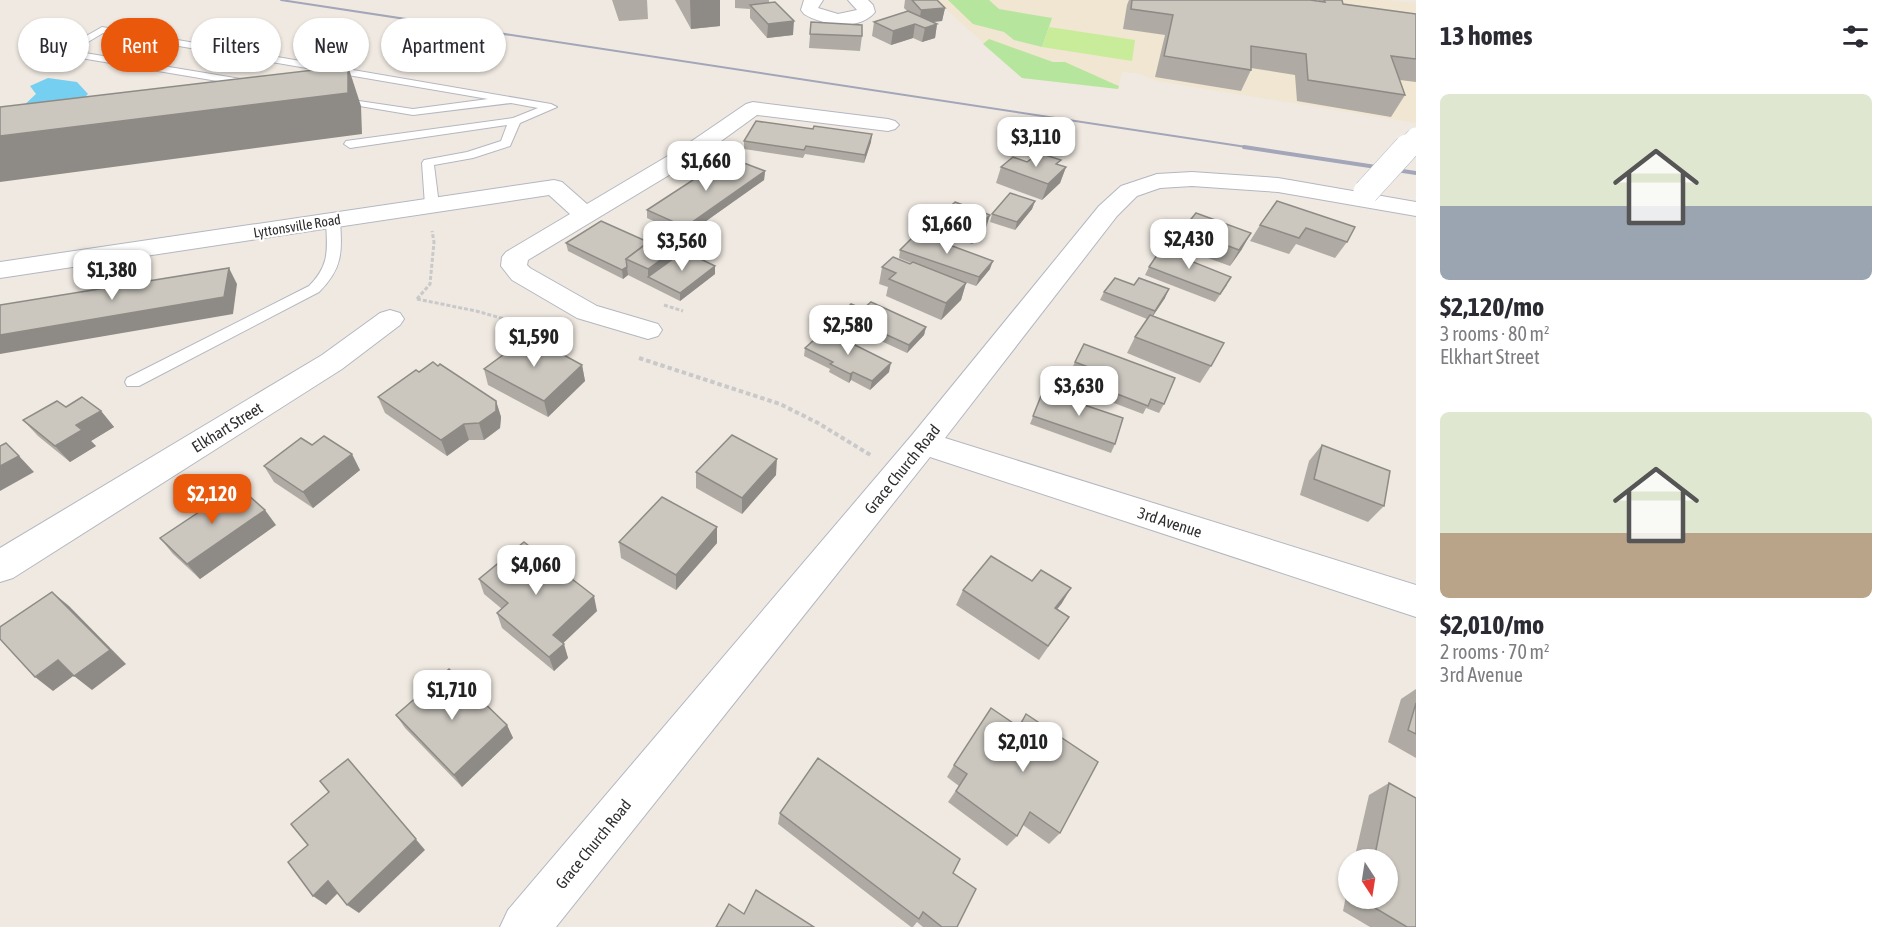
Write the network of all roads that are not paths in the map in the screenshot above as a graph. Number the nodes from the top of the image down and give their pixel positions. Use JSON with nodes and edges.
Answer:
{"nodes":[{"id":1,"x":815,"y":0,"type":"edge"},
{"id":2,"x":856,"y":0,"type":"edge"},
{"id":3,"x":261,"y":86,"type":"edge"},
{"id":4,"x":319,"y":96,"type":"edge"},
{"id":5,"x":511,"y":100,"type":"junction"},
{"id":6,"x":515,"y":121,"type":"junction"},
{"id":7,"x":888,"y":125,"type":"dead end"},
{"id":8,"x":1416,"y":137,"type":"edge"},
{"id":9,"x":350,"y":144,"type":"dead end"},
{"id":10,"x":1363,"y":195,"type":"junction"},
{"id":11,"x":1416,"y":209,"type":"edge"},
{"id":12,"x":585,"y":214,"type":"junction"},
{"id":13,"x":431,"y":216,"type":"junction"},
{"id":14,"x":333,"y":220,"type":"junction"},
{"id":15,"x":0,"y":270,"type":"edge"},
{"id":16,"x":390,"y":319,"type":"road end"},
{"id":17,"x":648,"y":330,"type":"dead end"},
{"id":18,"x":133,"y":382,"type":"dead end"},
{"id":19,"x":923,"y":443,"type":"junction"},
{"id":20,"x":0,"y":567,"type":"edge"},
{"id":21,"x":1416,"y":601,"type":"edge"},
{"id":22,"x":525,"y":927,"type":"edge"}],
"edges":[{"from":1,"to":2,"type":"street"},
{"from":3,"to":5,"type":"lane"},
{"from":4,"to":5,"type":"lane"},
{"from":5,"to":6,"type":"lane"},
{"from":6,"to":9,"type":"lane"},
{"from":6,"to":13,"type":"lane"},
{"from":7,"to":12,"type":"street"},
{"from":8,"to":10,"type":"street","bridge":true},
{"from":10,"to":11,"type":"street","name":"Grace Church Road"},
{"from":10,"to":19,"type":"street","name":"Grace Church Road"},
{"from":12,"to":13,"type":"street","name":"Lyttonsville Road"},
{"from":12,"to":17,"type":"street"},
{"from":13,"to":14,"type":"street","name":"Lyttonsville Road"},
{"from":14,"to":15,"type":"street","name":"Lyttonsville Road"},
{"from":14,"to":18,"type":"lane"},
{"from":16,"to":20,"type":"street","name":"Elkhart Street"},
{"from":19,"to":21,"type":"street","name":"3rd Avenue"},
{"from":19,"to":22,"type":"street","name":"Grace Church Road"}]}
